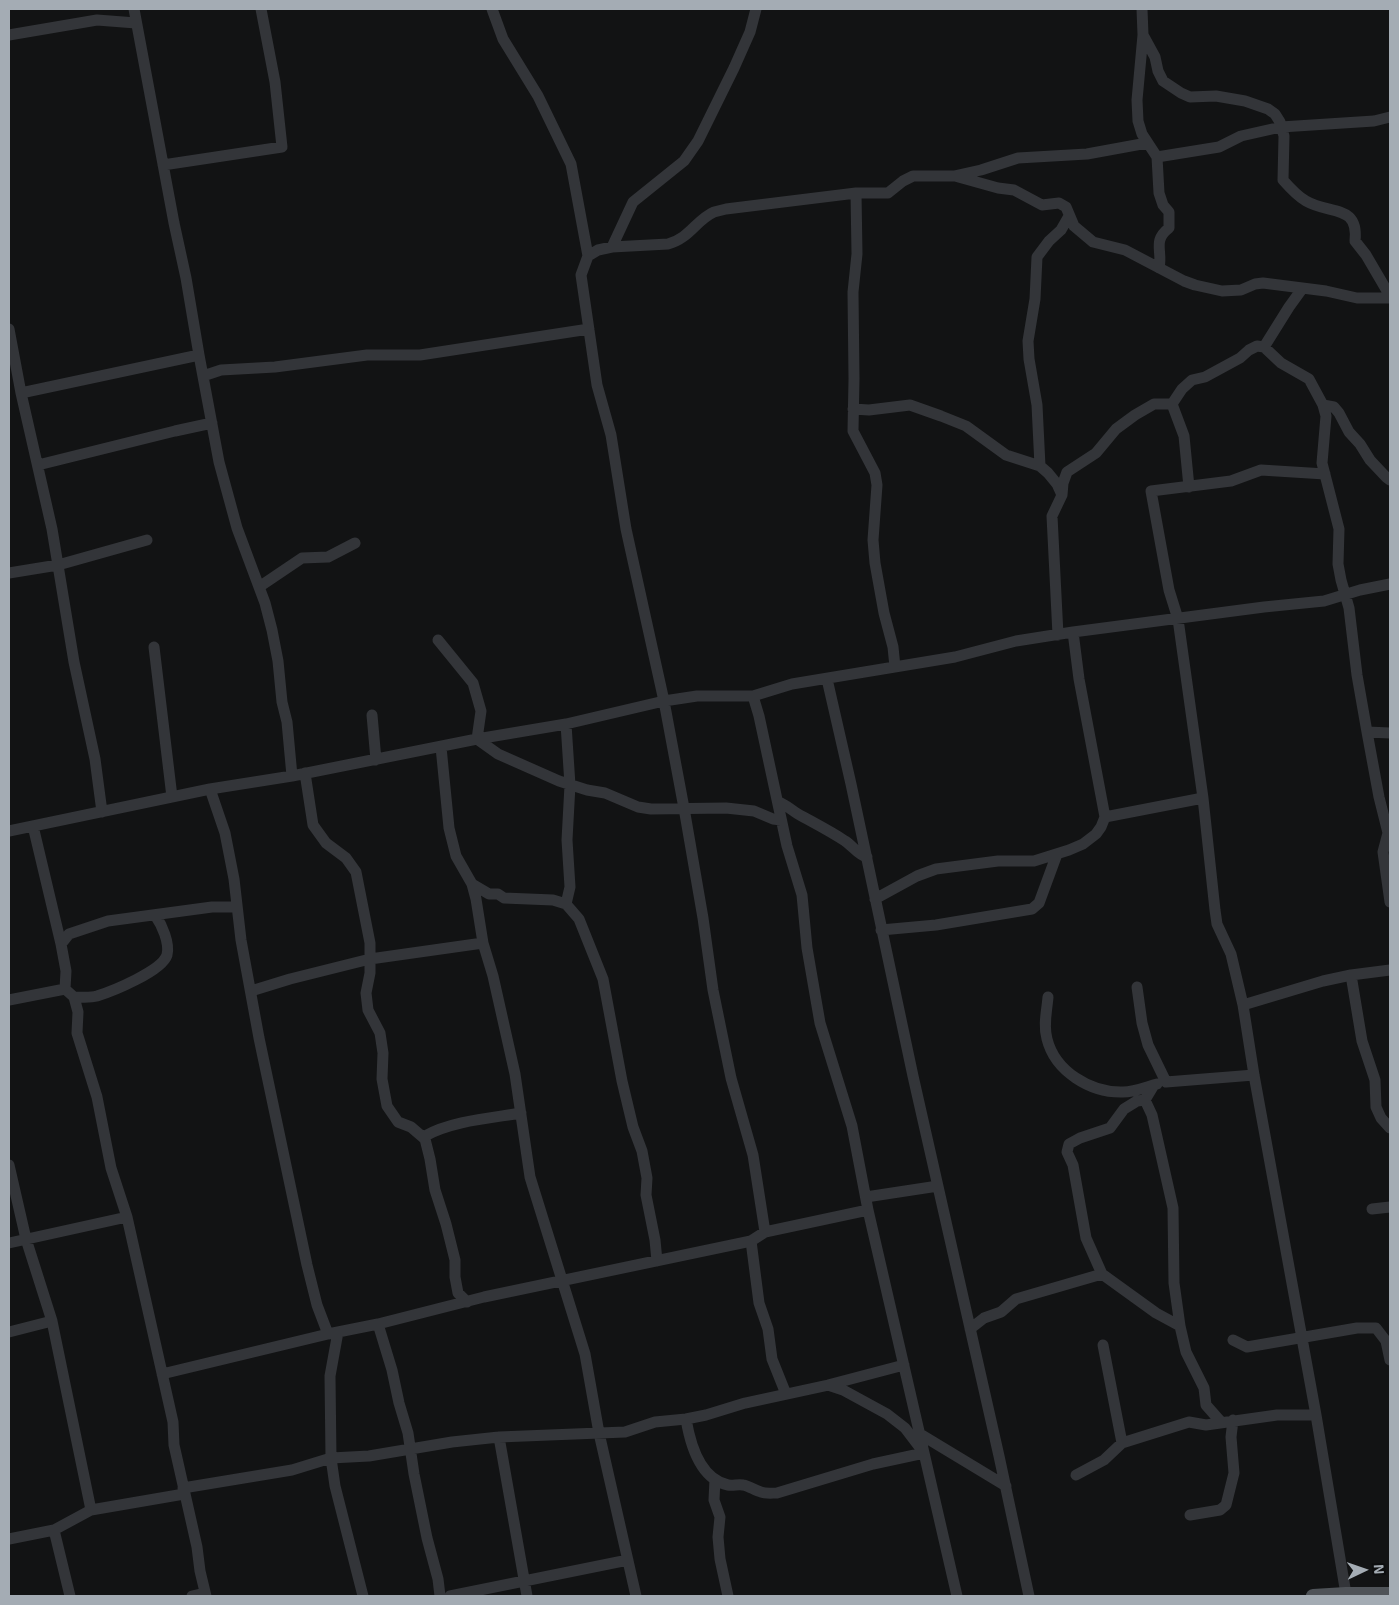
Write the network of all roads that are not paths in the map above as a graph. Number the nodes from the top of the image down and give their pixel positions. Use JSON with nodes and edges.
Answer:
{"nodes":[{"id":1,"x":134,"y":9,"type":"edge"},
{"id":2,"x":261,"y":9,"type":"edge"},
{"id":3,"x":492,"y":9,"type":"edge"},
{"id":4,"x":756,"y":9,"type":"edge"},
{"id":5,"x":1142,"y":9,"type":"edge"},
{"id":6,"x":136,"y":23,"type":"junction"},
{"id":7,"x":9,"y":35,"type":"edge"},
{"id":8,"x":1143,"y":35,"type":"junction"},
{"id":9,"x":1390,"y":117,"type":"edge"},
{"id":10,"x":1281,"y":127,"type":"junction"},
{"id":11,"x":1147,"y":143,"type":"junction"},
{"id":12,"x":1157,"y":157,"type":"junction"},
{"id":13,"x":163,"y":165,"type":"junction"},
{"id":14,"x":954,"y":176,"type":"junction"},
{"id":15,"x":856,"y":193,"type":"junction"},
{"id":16,"x":1070,"y":216,"type":"junction"},
{"id":17,"x":612,"y":247,"type":"junction"},
{"id":18,"x":588,"y":256,"type":"junction"},
{"id":19,"x":1159,"y":268,"type":"junction"},
{"id":20,"x":1386,"y":279,"type":"edge"},
{"id":21,"x":1302,"y":289,"type":"junction"},
{"id":22,"x":1390,"y":297,"type":"edge"},
{"id":23,"x":9,"y":329,"type":"edge"},
{"id":24,"x":589,"y":329,"type":"junction"},
{"id":25,"x":1264,"y":347,"type":"junction"},
{"id":26,"x":199,"y":356,"type":"junction"},
{"id":27,"x":203,"y":376,"type":"junction"},
{"id":28,"x":21,"y":393,"type":"junction"},
{"id":29,"x":1172,"y":404,"type":"junction"},
{"id":30,"x":1324,"y":405,"type":"junction"},
{"id":31,"x":852,"y":409,"type":"junction"},
{"id":32,"x":212,"y":423,"type":"junction"},
{"id":33,"x":38,"y":465,"type":"junction"},
{"id":34,"x":1040,"y":466,"type":"junction"},
{"id":35,"x":1324,"y":474,"type":"junction"},
{"id":36,"x":1390,"y":480,"type":"edge"},
{"id":37,"x":1189,"y":487,"type":"junction"},
{"id":38,"x":1062,"y":496,"type":"junction"},
{"id":39,"x":147,"y":540,"type":"dead end"},
{"id":40,"x":355,"y":543,"type":"dead end"},
{"id":41,"x":58,"y":564,"type":"junction"},
{"id":42,"x":9,"y":573,"type":"edge"},
{"id":43,"x":1390,"y":584,"type":"edge"},
{"id":44,"x":259,"y":587,"type":"junction"},
{"id":45,"x":1345,"y":594,"type":"junction"},
{"id":46,"x":1178,"y":618,"type":"junction"},
{"id":47,"x":1073,"y":632,"type":"junction"},
{"id":48,"x":1058,"y":635,"type":"junction"},
{"id":49,"x":438,"y":640,"type":"dead end"},
{"id":50,"x":154,"y":647,"type":"dead end"},
{"id":51,"x":895,"y":666,"type":"junction"},
{"id":52,"x":827,"y":679,"type":"junction"},
{"id":53,"x":753,"y":696,"type":"junction"},
{"id":54,"x":664,"y":701,"type":"junction"},
{"id":55,"x":372,"y":715,"type":"dead end"},
{"id":56,"x":566,"y":724,"type":"junction"},
{"id":57,"x":1367,"y":732,"type":"junction"},
{"id":58,"x":1390,"y":733,"type":"edge"},
{"id":59,"x":477,"y":739,"type":"junction"},
{"id":60,"x":441,"y":747,"type":"junction"},
{"id":61,"x":376,"y":760,"type":"junction"},
{"id":62,"x":305,"y":773,"type":"junction"},
{"id":63,"x":292,"y":776,"type":"junction"},
{"id":64,"x":570,"y":786,"type":"junction"},
{"id":65,"x":210,"y":789,"type":"junction"},
{"id":66,"x":172,"y":797,"type":"junction"},
{"id":67,"x":1203,"y":798,"type":"junction"},
{"id":68,"x":778,"y":802,"type":"junction"},
{"id":69,"x":684,"y":808,"type":"junction"},
{"id":70,"x":102,"y":812,"type":"junction"},
{"id":71,"x":1105,"y":817,"type":"junction"},
{"id":72,"x":782,"y":820,"type":"junction"},
{"id":73,"x":33,"y":826,"type":"junction"},
{"id":74,"x":9,"y":831,"type":"edge"},
{"id":75,"x":1389,"y":833,"type":"edge"},
{"id":76,"x":1057,"y":854,"type":"junction"},
{"id":77,"x":867,"y":857,"type":"junction"},
{"id":78,"x":472,"y":884,"type":"junction"},
{"id":79,"x":875,"y":899,"type":"junction"},
{"id":80,"x":1390,"y":902,"type":"edge"},
{"id":81,"x":566,"y":904,"type":"junction"},
{"id":82,"x":237,"y":907,"type":"junction"},
{"id":83,"x":155,"y":915,"type":"junction"},
{"id":84,"x":881,"y":930,"type":"junction"},
{"id":85,"x":483,"y":943,"type":"junction"},
{"id":86,"x":61,"y":944,"type":"junction"},
{"id":87,"x":370,"y":959,"type":"junction"},
{"id":88,"x":1390,"y":970,"type":"edge"},
{"id":89,"x":1351,"y":975,"type":"junction"},
{"id":90,"x":1137,"y":987,"type":"dead end"},
{"id":91,"x":65,"y":989,"type":"junction"},
{"id":92,"x":251,"y":991,"type":"junction"},
{"id":93,"x":1048,"y":996,"type":"dead end"},
{"id":94,"x":74,"y":997,"type":"junction"},
{"id":95,"x":9,"y":1000,"type":"edge"},
{"id":96,"x":1243,"y":1005,"type":"junction"},
{"id":97,"x":1254,"y":1075,"type":"junction"},
{"id":98,"x":1160,"y":1083,"type":"junction"},
{"id":99,"x":1145,"y":1100,"type":"junction"},
{"id":100,"x":521,"y":1113,"type":"junction"},
{"id":101,"x":1390,"y":1128,"type":"edge"},
{"id":102,"x":425,"y":1139,"type":"junction"},
{"id":103,"x":9,"y":1164,"type":"edge"},
{"id":104,"x":938,"y":1186,"type":"junction"},
{"id":105,"x":866,"y":1197,"type":"junction"},
{"id":106,"x":1390,"y":1206,"type":"edge"},
{"id":107,"x":1372,"y":1209,"type":"dead end"},
{"id":108,"x":868,"y":1210,"type":"junction"},
{"id":109,"x":127,"y":1218,"type":"junction"},
{"id":110,"x":765,"y":1232,"type":"junction"},
{"id":111,"x":26,"y":1238,"type":"junction"},
{"id":112,"x":751,"y":1241,"type":"junction"},
{"id":113,"x":9,"y":1243,"type":"edge"},
{"id":114,"x":657,"y":1260,"type":"junction"},
{"id":115,"x":1102,"y":1274,"type":"junction"},
{"id":116,"x":562,"y":1281,"type":"junction"},
{"id":117,"x":467,"y":1302,"type":"junction"},
{"id":118,"x":52,"y":1321,"type":"junction"},
{"id":119,"x":378,"y":1324,"type":"junction"},
{"id":120,"x":1180,"y":1326,"type":"junction"},
{"id":121,"x":970,"y":1329,"type":"junction"},
{"id":122,"x":9,"y":1332,"type":"edge"},
{"id":123,"x":333,"y":1333,"type":"junction"},
{"id":124,"x":1301,"y":1337,"type":"junction"},
{"id":125,"x":1233,"y":1340,"type":"dead end"},
{"id":126,"x":1103,"y":1345,"type":"dead end"},
{"id":127,"x":1390,"y":1360,"type":"edge"},
{"id":128,"x":904,"y":1364,"type":"junction"},
{"id":129,"x":162,"y":1374,"type":"junction"},
{"id":130,"x":828,"y":1385,"type":"junction"},
{"id":131,"x":786,"y":1394,"type":"junction"},
{"id":132,"x":1316,"y":1415,"type":"junction"},
{"id":133,"x":686,"y":1419,"type":"junction"},
{"id":134,"x":1234,"y":1420,"type":"junction"},
{"id":135,"x":1221,"y":1422,"type":"junction"},
{"id":136,"x":598,"y":1432,"type":"junction"},
{"id":137,"x":920,"y":1434,"type":"junction"},
{"id":138,"x":500,"y":1437,"type":"junction"},
{"id":139,"x":1122,"y":1443,"type":"junction"},
{"id":140,"x":411,"y":1450,"type":"junction"},
{"id":141,"x":924,"y":1453,"type":"junction"},
{"id":142,"x":330,"y":1458,"type":"junction"},
{"id":143,"x":1076,"y":1475,"type":"dead end"},
{"id":144,"x":715,"y":1479,"type":"junction"},
{"id":145,"x":1006,"y":1486,"type":"junction"},
{"id":146,"x":184,"y":1491,"type":"junction"},
{"id":147,"x":91,"y":1510,"type":"junction"},
{"id":148,"x":1190,"y":1516,"type":"dead end"},
{"id":149,"x":54,"y":1530,"type":"junction"},
{"id":150,"x":9,"y":1539,"type":"edge"},
{"id":151,"x":628,"y":1560,"type":"junction"},
{"id":152,"x":524,"y":1582,"type":"junction"},
{"id":153,"x":1346,"y":1594,"type":"junction"},
{"id":154,"x":1390,"y":1594,"type":"edge"},
{"id":155,"x":205,"y":1595,"type":"edge"},
{"id":156,"x":70,"y":1596,"type":"edge"},
{"id":157,"x":192,"y":1596,"type":"edge"},
{"id":158,"x":363,"y":1596,"type":"edge"},
{"id":159,"x":440,"y":1596,"type":"edge"},
{"id":160,"x":450,"y":1596,"type":"edge"},
{"id":161,"x":527,"y":1596,"type":"edge"},
{"id":162,"x":636,"y":1596,"type":"edge"},
{"id":163,"x":728,"y":1596,"type":"edge"},
{"id":164,"x":957,"y":1596,"type":"edge"},
{"id":165,"x":1029,"y":1596,"type":"edge"},
{"id":166,"x":1313,"y":1596,"type":"edge"}],
"edges":[{"from":1,"to":6,"type":"street"},
{"from":2,"to":13,"type":"street"},
{"from":3,"to":18,"type":"street"},
{"from":4,"to":17,"type":"street"},
{"from":5,"to":8,"type":"street"},
{"from":6,"to":7,"type":"street"},
{"from":6,"to":13,"type":"street"},
{"from":8,"to":10,"type":"street"},
{"from":8,"to":11,"type":"street"},
{"from":9,"to":10,"type":"street"},
{"from":10,"to":12,"type":"street"},
{"from":10,"to":20,"type":"street"},
{"from":11,"to":12,"type":"street"},
{"from":11,"to":14,"type":"street"},
{"from":12,"to":19,"type":"street"},
{"from":13,"to":26,"type":"street"},
{"from":14,"to":15,"type":"street"},
{"from":14,"to":16,"type":"street"},
{"from":15,"to":17,"type":"street"},
{"from":15,"to":31,"type":"street"},
{"from":16,"to":19,"type":"street"},
{"from":16,"to":34,"type":"street"},
{"from":17,"to":18,"type":"street"},
{"from":18,"to":24,"type":"street"},
{"from":19,"to":21,"type":"street"},
{"from":20,"to":22,"type":"street"},
{"from":21,"to":22,"type":"street"},
{"from":21,"to":25,"type":"street"},
{"from":23,"to":28,"type":"street"},
{"from":24,"to":27,"type":"street"},
{"from":24,"to":54,"type":"street"},
{"from":25,"to":29,"type":"street"},
{"from":25,"to":30,"type":"street"},
{"from":26,"to":27,"type":"street"},
{"from":26,"to":28,"type":"street"},
{"from":27,"to":32,"type":"street"},
{"from":28,"to":33,"type":"street"},
{"from":29,"to":37,"type":"street"},
{"from":29,"to":38,"type":"street"},
{"from":30,"to":35,"type":"street"},
{"from":30,"to":36,"type":"street"},
{"from":31,"to":34,"type":"street"},
{"from":31,"to":51,"type":"street"},
{"from":32,"to":33,"type":"street"},
{"from":32,"to":44,"type":"street"},
{"from":33,"to":41,"type":"street"},
{"from":34,"to":38,"type":"street"},
{"from":35,"to":37,"type":"street"},
{"from":35,"to":45,"type":"street"},
{"from":37,"to":46,"type":"street"},
{"from":38,"to":48,"type":"street"},
{"from":39,"to":41,"type":"street"},
{"from":40,"to":44,"type":"street"},
{"from":41,"to":42,"type":"street"},
{"from":41,"to":70,"type":"street"},
{"from":43,"to":45,"type":"street"},
{"from":44,"to":63,"type":"street"},
{"from":45,"to":46,"type":"street"},
{"from":45,"to":57,"type":"street"},
{"from":46,"to":47,"type":"street"},
{"from":46,"to":67,"type":"street"},
{"from":47,"to":48,"type":"street"},
{"from":47,"to":71,"type":"street"},
{"from":48,"to":51,"type":"street"},
{"from":49,"to":59,"type":"street"},
{"from":50,"to":66,"type":"street"},
{"from":51,"to":52,"type":"street"},
{"from":52,"to":53,"type":"street"},
{"from":52,"to":77,"type":"street"},
{"from":53,"to":54,"type":"street"},
{"from":53,"to":68,"type":"street"},
{"from":54,"to":56,"type":"street"},
{"from":54,"to":69,"type":"street"},
{"from":55,"to":61,"type":"street"},
{"from":56,"to":59,"type":"street"},
{"from":56,"to":64,"type":"street"},
{"from":57,"to":58,"type":"street"},
{"from":57,"to":75,"type":"street"},
{"from":59,"to":60,"type":"street"},
{"from":59,"to":64,"type":"street"},
{"from":60,"to":61,"type":"street"},
{"from":60,"to":78,"type":"street"},
{"from":61,"to":62,"type":"street"},
{"from":62,"to":63,"type":"street"},
{"from":62,"to":87,"type":"street"},
{"from":63,"to":65,"type":"street"},
{"from":64,"to":69,"type":"street"},
{"from":64,"to":81,"type":"street"},
{"from":65,"to":66,"type":"street"},
{"from":65,"to":82,"type":"street"},
{"from":66,"to":70,"type":"street"},
{"from":67,"to":71,"type":"street"},
{"from":67,"to":96,"type":"street"},
{"from":68,"to":72,"type":"street"},
{"from":68,"to":77,"type":"street"},
{"from":69,"to":72,"type":"street"},
{"from":69,"to":110,"type":"street"},
{"from":70,"to":73,"type":"street"},
{"from":71,"to":76,"type":"street"},
{"from":72,"to":105,"type":"street"},
{"from":73,"to":74,"type":"street"},
{"from":73,"to":86,"type":"street"},
{"from":75,"to":80,"type":"street"},
{"from":76,"to":79,"type":"street"},
{"from":76,"to":84,"type":"street"},
{"from":77,"to":79,"type":"street"},
{"from":78,"to":81,"type":"street"},
{"from":78,"to":85,"type":"street"},
{"from":79,"to":84,"type":"street"},
{"from":81,"to":114,"type":"street"},
{"from":82,"to":83,"type":"street"},
{"from":82,"to":92,"type":"street"},
{"from":83,"to":86,"type":"street"},
{"from":83,"to":94,"type":"street"},
{"from":84,"to":104,"type":"street"},
{"from":85,"to":87,"type":"street"},
{"from":85,"to":100,"type":"street"},
{"from":86,"to":91,"type":"street"},
{"from":87,"to":92,"type":"street"},
{"from":87,"to":102,"type":"street"},
{"from":88,"to":89,"type":"street"},
{"from":89,"to":96,"type":"street"},
{"from":89,"to":101,"type":"street"},
{"from":90,"to":98,"type":"street"},
{"from":91,"to":94,"type":"street"},
{"from":91,"to":95,"type":"street"},
{"from":92,"to":123,"type":"street"},
{"from":93,"to":98,"type":"street"},
{"from":94,"to":109,"type":"street"},
{"from":96,"to":97,"type":"street"},
{"from":97,"to":98,"type":"street"},
{"from":97,"to":124,"type":"street"},
{"from":98,"to":99,"type":"street"},
{"from":99,"to":115,"type":"street"},
{"from":99,"to":120,"type":"street"},
{"from":100,"to":102,"type":"street"},
{"from":100,"to":116,"type":"street"},
{"from":102,"to":117,"type":"street"},
{"from":103,"to":111,"type":"street"},
{"from":104,"to":105,"type":"street"},
{"from":104,"to":121,"type":"street"},
{"from":105,"to":108,"type":"street"},
{"from":106,"to":107,"type":"street"},
{"from":108,"to":110,"type":"street"},
{"from":108,"to":128,"type":"street"},
{"from":109,"to":111,"type":"street"},
{"from":109,"to":129,"type":"street"},
{"from":110,"to":112,"type":"street"},
{"from":111,"to":113,"type":"street"},
{"from":111,"to":118,"type":"street"},
{"from":112,"to":114,"type":"street"},
{"from":112,"to":131,"type":"street"},
{"from":114,"to":116,"type":"street"},
{"from":115,"to":120,"type":"street"},
{"from":115,"to":121,"type":"street"},
{"from":116,"to":117,"type":"street"},
{"from":116,"to":136,"type":"street"},
{"from":117,"to":119,"type":"street"},
{"from":118,"to":122,"type":"street"},
{"from":118,"to":147,"type":"street"},
{"from":119,"to":123,"type":"street"},
{"from":119,"to":140,"type":"street"},
{"from":120,"to":135,"type":"street"},
{"from":121,"to":145,"type":"street"},
{"from":123,"to":129,"type":"street"},
{"from":123,"to":142,"type":"street"},
{"from":124,"to":125,"type":"street"},
{"from":124,"to":127,"type":"street"},
{"from":124,"to":132,"type":"street"},
{"from":126,"to":139,"type":"street"},
{"from":128,"to":130,"type":"street"},
{"from":128,"to":137,"type":"street"},
{"from":129,"to":146,"type":"street"},
{"from":130,"to":131,"type":"street"},
{"from":130,"to":141,"type":"street"},
{"from":131,"to":133,"type":"street"},
{"from":132,"to":134,"type":"street"},
{"from":132,"to":153,"type":"street"},
{"from":133,"to":136,"type":"street"},
{"from":133,"to":144,"type":"street"},
{"from":134,"to":135,"type":"street"},
{"from":134,"to":148,"type":"street"},
{"from":135,"to":139,"type":"street"},
{"from":136,"to":138,"type":"street"},
{"from":136,"to":151,"type":"street"},
{"from":137,"to":141,"type":"street"},
{"from":137,"to":145,"type":"street"},
{"from":138,"to":140,"type":"street"},
{"from":138,"to":152,"type":"street"},
{"from":139,"to":143,"type":"street"},
{"from":140,"to":142,"type":"street"},
{"from":140,"to":159,"type":"street"},
{"from":141,"to":144,"type":"street"},
{"from":141,"to":164,"type":"street"},
{"from":142,"to":146,"type":"street"},
{"from":142,"to":158,"type":"street"},
{"from":144,"to":163,"type":"street"},
{"from":145,"to":165,"type":"street"},
{"from":146,"to":147,"type":"street"},
{"from":146,"to":155,"type":"street"},
{"from":147,"to":149,"type":"street"},
{"from":149,"to":150,"type":"street"},
{"from":149,"to":156,"type":"street"},
{"from":151,"to":152,"type":"street"},
{"from":151,"to":162,"type":"street"},
{"from":152,"to":160,"type":"street"},
{"from":152,"to":161,"type":"street"},
{"from":153,"to":154,"type":"main road"},
{"from":153,"to":166,"type":"main road"},
{"from":155,"to":157,"type":"street"}]}
